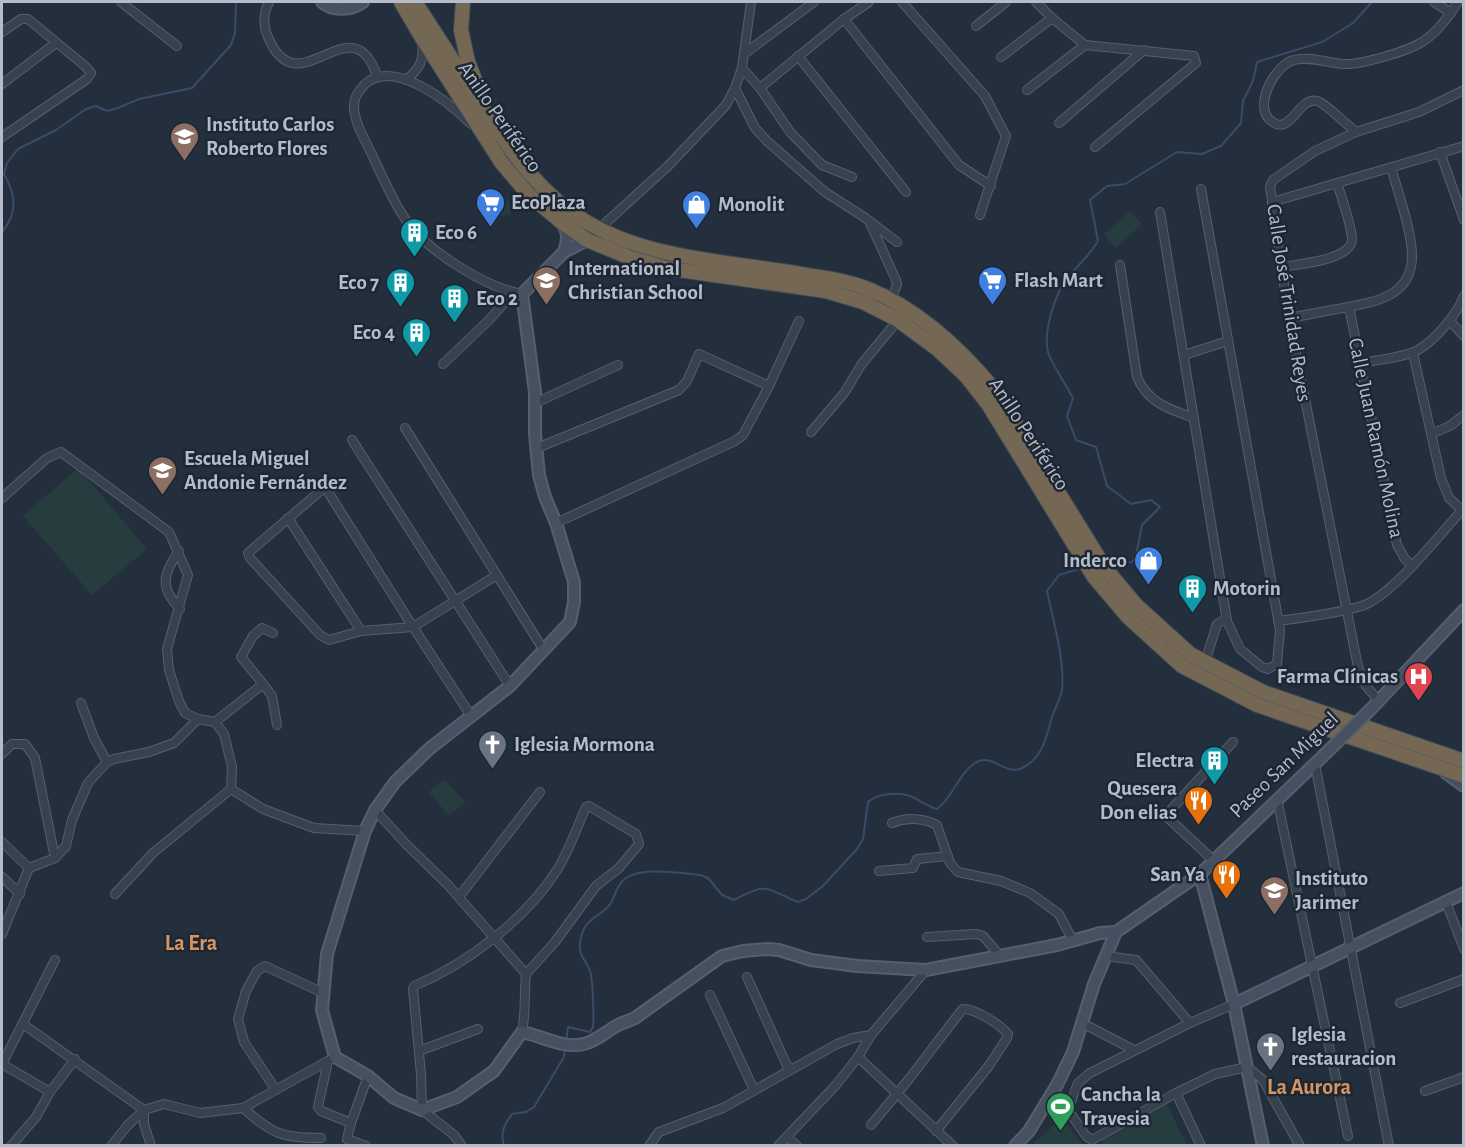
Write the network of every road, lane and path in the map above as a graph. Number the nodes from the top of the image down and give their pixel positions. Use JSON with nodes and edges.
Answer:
{"nodes":[{"id":1,"x":121,"y":2,"type":"edge"},
{"id":2,"x":269,"y":2,"type":"edge"},
{"id":3,"x":322,"y":2,"type":"edge"},
{"id":4,"x":363,"y":2,"type":"edge"},
{"id":5,"x":401,"y":2,"type":"edge"},
{"id":6,"x":415,"y":2,"type":"edge"},
{"id":7,"x":463,"y":2,"type":"edge"},
{"id":8,"x":751,"y":2,"type":"edge"},
{"id":9,"x":814,"y":2,"type":"edge"},
{"id":10,"x":869,"y":2,"type":"edge"},
{"id":11,"x":902,"y":2,"type":"edge"},
{"id":12,"x":1006,"y":2,"type":"edge"},
{"id":13,"x":1036,"y":2,"type":"edge"},
{"id":14,"x":1434,"y":2,"type":"edge"},
{"id":15,"x":1458,"y":2,"type":"edge"},
{"id":16,"x":1451,"y":13,"type":"junction"},
{"id":17,"x":1052,"y":18,"type":"junction"},
{"id":18,"x":844,"y":19,"type":"junction"},
{"id":19,"x":976,"y":26,"type":"dead end"},
{"id":20,"x":2,"y":32,"type":"edge"},
{"id":21,"x":422,"y":38,"type":"junction"},
{"id":22,"x":56,"y":43,"type":"junction"},
{"id":23,"x":1085,"y":45,"type":"junction"},
{"id":24,"x":177,"y":46,"type":"dead end"},
{"id":25,"x":1144,"y":50,"type":"junction"},
{"id":26,"x":744,"y":54,"type":"junction"},
{"id":27,"x":798,"y":56,"type":"junction"},
{"id":28,"x":1001,"y":57,"type":"dead end"},
{"id":29,"x":742,"y":68,"type":"junction"},
{"id":30,"x":377,"y":76,"type":"junction"},
{"id":31,"x":406,"y":80,"type":"junction"},
{"id":32,"x":2,"y":84,"type":"edge"},
{"id":33,"x":735,"y":88,"type":"junction"},
{"id":34,"x":760,"y":88,"type":"junction"},
{"id":35,"x":1027,"y":90,"type":"dead end"},
{"id":36,"x":1464,"y":90,"type":"edge"},
{"id":37,"x":492,"y":122,"type":"junction"},
{"id":38,"x":1059,"y":123,"type":"dead end"},
{"id":39,"x":1356,"y":132,"type":"junction"},
{"id":40,"x":2,"y":137,"type":"edge"},
{"id":41,"x":486,"y":139,"type":"junction"},
{"id":42,"x":1464,"y":146,"type":"edge"},
{"id":43,"x":1095,"y":147,"type":"dead end"},
{"id":44,"x":1440,"y":152,"type":"junction"},
{"id":45,"x":1391,"y":167,"type":"junction"},
{"id":46,"x":852,"y":177,"type":"dead end"},
{"id":47,"x":1337,"y":183,"type":"junction"},
{"id":48,"x":991,"y":186,"type":"junction"},
{"id":49,"x":1202,"y":189,"type":"dead end"},
{"id":50,"x":906,"y":192,"type":"dead end"},
{"id":51,"x":1272,"y":202,"type":"junction"},
{"id":52,"x":1160,"y":212,"type":"dead end"},
{"id":53,"x":980,"y":215,"type":"dead end"},
{"id":54,"x":1464,"y":219,"type":"edge"},
{"id":55,"x":560,"y":221,"type":"junction"},
{"id":56,"x":870,"y":222,"type":"junction"},
{"id":57,"x":599,"y":229,"type":"junction"},
{"id":58,"x":587,"y":240,"type":"junction"},
{"id":59,"x":897,"y":242,"type":"dead end"},
{"id":60,"x":564,"y":252,"type":"junction"},
{"id":61,"x":1120,"y":265,"type":"dead end"},
{"id":62,"x":1282,"y":267,"type":"junction"},
{"id":63,"x":518,"y":293,"type":"junction"},
{"id":64,"x":1464,"y":296,"type":"edge"},
{"id":65,"x":891,"y":301,"type":"junction"},
{"id":66,"x":1349,"y":307,"type":"junction"},
{"id":67,"x":1288,"y":318,"type":"junction"},
{"id":68,"x":898,"y":320,"type":"junction"},
{"id":69,"x":799,"y":321,"type":"dead end"},
{"id":70,"x":1449,"y":321,"type":"junction"},
{"id":71,"x":1464,"y":336,"type":"edge"},
{"id":72,"x":1228,"y":340,"type":"junction"},
{"id":73,"x":1413,"y":353,"type":"junction"},
{"id":74,"x":1184,"y":355,"type":"junction"},
{"id":75,"x":1360,"y":363,"type":"junction"},
{"id":76,"x":443,"y":364,"type":"dead end"},
{"id":77,"x":618,"y":365,"type":"dead end"},
{"id":78,"x":769,"y":386,"type":"junction"},
{"id":79,"x":535,"y":403,"type":"junction"},
{"id":80,"x":1464,"y":416,"type":"edge"},
{"id":81,"x":1194,"y":418,"type":"junction"},
{"id":82,"x":405,"y":428,"type":"dead end"},
{"id":83,"x":812,"y":432,"type":"dead end"},
{"id":84,"x":1432,"y":433,"type":"junction"},
{"id":85,"x":352,"y":440,"type":"dead end"},
{"id":86,"x":537,"y":448,"type":"junction"},
{"id":87,"x":2,"y":498,"type":"edge"},
{"id":88,"x":1463,"y":509,"type":"edge"},
{"id":89,"x":288,"y":518,"type":"junction"},
{"id":90,"x":556,"y":523,"type":"junction"},
{"id":91,"x":179,"y":551,"type":"junction"},
{"id":92,"x":1412,"y":565,"type":"junction"},
{"id":93,"x":497,"y":574,"type":"junction"},
{"id":94,"x":455,"y":600,"type":"junction"},
{"id":95,"x":180,"y":609,"type":"junction"},
{"id":96,"x":1347,"y":609,"type":"junction"},
{"id":97,"x":1464,"y":610,"type":"edge"},
{"id":98,"x":1227,"y":621,"type":"junction"},
{"id":99,"x":1278,"y":621,"type":"junction"},
{"id":100,"x":412,"y":627,"type":"junction"},
{"id":101,"x":361,"y":631,"type":"junction"},
{"id":102,"x":273,"y":633,"type":"dead end"},
{"id":103,"x":543,"y":648,"type":"junction"},
{"id":104,"x":1205,"y":662,"type":"junction"},
{"id":105,"x":263,"y":684,"type":"junction"},
{"id":106,"x":510,"y":686,"type":"junction"},
{"id":107,"x":81,"y":703,"type":"dead end"},
{"id":108,"x":1375,"y":705,"type":"junction"},
{"id":109,"x":471,"y":716,"type":"junction"},
{"id":110,"x":198,"y":719,"type":"junction"},
{"id":111,"x":215,"y":722,"type":"junction"},
{"id":112,"x":277,"y":725,"type":"dead end"},
{"id":113,"x":1233,"y":742,"type":"dead end"},
{"id":114,"x":2,"y":754,"type":"edge"},
{"id":115,"x":1318,"y":760,"type":"junction"},
{"id":116,"x":1464,"y":761,"type":"edge"},
{"id":117,"x":107,"y":762,"type":"junction"},
{"id":118,"x":1439,"y":767,"type":"junction"},
{"id":119,"x":1464,"y":776,"type":"edge"},
{"id":120,"x":1464,"y":786,"type":"edge"},
{"id":121,"x":231,"y":789,"type":"junction"},
{"id":122,"x":540,"y":792,"type":"dead end"},
{"id":123,"x":1277,"y":799,"type":"junction"},
{"id":124,"x":375,"y":810,"type":"junction"},
{"id":125,"x":892,"y":823,"type":"dead end"},
{"id":126,"x":365,"y":831,"type":"junction"},
{"id":127,"x":2,"y":842,"type":"edge"},
{"id":128,"x":948,"y":856,"type":"junction"},
{"id":129,"x":55,"y":858,"type":"junction"},
{"id":130,"x":1213,"y":860,"type":"junction"},
{"id":131,"x":29,"y":868,"type":"junction"},
{"id":132,"x":879,"y":871,"type":"dead end"},
{"id":133,"x":1200,"y":874,"type":"junction"},
{"id":134,"x":2,"y":878,"type":"edge"},
{"id":135,"x":1464,"y":887,"type":"edge"},
{"id":136,"x":1464,"y":893,"type":"edge"},
{"id":137,"x":20,"y":894,"type":"junction"},
{"id":138,"x":115,"y":894,"type":"dead end"},
{"id":139,"x":459,"y":897,"type":"junction"},
{"id":140,"x":1446,"y":902,"type":"junction"},
{"id":141,"x":1116,"y":932,"type":"junction"},
{"id":142,"x":2,"y":934,"type":"edge"},
{"id":143,"x":494,"y":938,"type":"junction"},
{"id":144,"x":927,"y":938,"type":"dead end"},
{"id":145,"x":1072,"y":939,"type":"junction"},
{"id":146,"x":1351,"y":947,"type":"junction"},
{"id":147,"x":1464,"y":949,"type":"edge"},
{"id":148,"x":1106,"y":956,"type":"junction"},
{"id":149,"x":1001,"y":957,"type":"junction"},
{"id":150,"x":55,"y":960,"type":"dead end"},
{"id":151,"x":1313,"y":965,"type":"junction"},
{"id":152,"x":926,"y":970,"type":"junction"},
{"id":153,"x":526,"y":974,"type":"junction"},
{"id":154,"x":747,"y":977,"type":"dead end"},
{"id":155,"x":1464,"y":979,"type":"edge"},
{"id":156,"x":323,"y":993,"type":"junction"},
{"id":157,"x":710,"y":995,"type":"dead end"},
{"id":158,"x":1234,"y":1004,"type":"junction"},
{"id":159,"x":1400,"y":1004,"type":"dead end"},
{"id":160,"x":1082,"y":1023,"type":"junction"},
{"id":161,"x":1190,"y":1023,"type":"junction"},
{"id":162,"x":23,"y":1024,"type":"junction"},
{"id":163,"x":478,"y":1029,"type":"dead end"},
{"id":164,"x":522,"y":1032,"type":"junction"},
{"id":165,"x":871,"y":1035,"type":"junction"},
{"id":166,"x":1134,"y":1050,"type":"junction"},
{"id":167,"x":419,"y":1051,"type":"junction"},
{"id":168,"x":858,"y":1057,"type":"junction"},
{"id":169,"x":75,"y":1059,"type":"junction"},
{"id":170,"x":332,"y":1059,"type":"junction"},
{"id":171,"x":2,"y":1064,"type":"edge"},
{"id":172,"x":1247,"y":1067,"type":"junction"},
{"id":173,"x":789,"y":1071,"type":"junction"},
{"id":174,"x":368,"y":1076,"type":"junction"},
{"id":175,"x":1464,"y":1077,"type":"edge"},
{"id":176,"x":276,"y":1090,"type":"junction"},
{"id":177,"x":754,"y":1090,"type":"junction"},
{"id":178,"x":1425,"y":1091,"type":"dead end"},
{"id":179,"x":50,"y":1092,"type":"junction"},
{"id":180,"x":1176,"y":1093,"type":"junction"},
{"id":181,"x":898,"y":1094,"type":"junction"},
{"id":182,"x":1048,"y":1101,"type":"junction"},
{"id":183,"x":243,"y":1108,"type":"junction"},
{"id":184,"x":144,"y":1110,"type":"junction"},
{"id":185,"x":422,"y":1110,"type":"junction"},
{"id":186,"x":1068,"y":1110,"type":"junction"},
{"id":187,"x":351,"y":1123,"type":"junction"},
{"id":188,"x":871,"y":1125,"type":"dead end"},
{"id":189,"x":936,"y":1131,"type":"junction"},
{"id":190,"x":1348,"y":1136,"type":"dead end"},
{"id":191,"x":786,"y":1137,"type":"junction"},
{"id":192,"x":321,"y":1138,"type":"dead end"},
{"id":193,"x":10,"y":1146,"type":"edge"},
{"id":194,"x":111,"y":1146,"type":"edge"},
{"id":195,"x":151,"y":1146,"type":"edge"},
{"id":196,"x":366,"y":1146,"type":"edge"},
{"id":197,"x":462,"y":1146,"type":"edge"},
{"id":198,"x":649,"y":1146,"type":"edge"},
{"id":199,"x":778,"y":1146,"type":"edge"},
{"id":200,"x":797,"y":1146,"type":"edge"},
{"id":201,"x":953,"y":1146,"type":"edge"},
{"id":202,"x":1015,"y":1146,"type":"edge"},
{"id":203,"x":1201,"y":1146,"type":"edge"},
{"id":204,"x":1263,"y":1146,"type":"edge"},
{"id":205,"x":1300,"y":1146,"type":"edge"},
{"id":206,"x":1389,"y":1146,"type":"edge"}],
"edges":[{"from":1,"to":24,"type":"street"},
{"from":2,"to":30,"type":"street"},
{"from":3,"to":4,"type":"street"},
{"from":5,"to":21,"type":"highway","name":"Anillo Periférico"},
{"from":6,"to":37,"type":"highway","name":"Anillo Periférico"},
{"from":7,"to":37,"type":"highway"},
{"from":8,"to":26,"type":"street"},
{"from":9,"to":26,"type":"street"},
{"from":10,"to":18,"type":"street"},
{"from":11,"to":48,"type":"street"},
{"from":12,"to":19,"type":"street"},
{"from":13,"to":17,"type":"street"},
{"from":14,"to":16,"type":"street"},
{"from":15,"to":16,"type":"street"},
{"from":16,"to":39,"type":"street"},
{"from":17,"to":23,"type":"street"},
{"from":17,"to":28,"type":"street"},
{"from":18,"to":27,"type":"street"},
{"from":18,"to":48,"type":"street"},
{"from":20,"to":22,"type":"street"},
{"from":21,"to":31,"type":"street"},
{"from":21,"to":41,"type":"highway","name":"Anillo Periférico"},
{"from":22,"to":32,"type":"street"},
{"from":22,"to":40,"type":"street"},
{"from":23,"to":25,"type":"street"},
{"from":23,"to":35,"type":"street"},
{"from":25,"to":38,"type":"street"},
{"from":25,"to":43,"type":"street"},
{"from":26,"to":29,"type":"street"},
{"from":27,"to":34,"type":"street"},
{"from":27,"to":50,"type":"street"},
{"from":29,"to":33,"type":"street"},
{"from":29,"to":34,"type":"street"},
{"from":30,"to":31,"type":"street"},
{"from":30,"to":63,"type":"street"},
{"from":31,"to":41,"type":"street"},
{"from":33,"to":56,"type":"street"},
{"from":33,"to":57,"type":"street"},
{"from":34,"to":46,"type":"street"},
{"from":36,"to":39,"type":"street"},
{"from":37,"to":57,"type":"highway","name":"Anillo Periférico"},
{"from":39,"to":51,"type":"street","name":"Calle José Trinidad Reyes"},
{"from":41,"to":55,"type":"highway","name":"Anillo Periférico"},
{"from":42,"to":44,"type":"street"},
{"from":44,"to":45,"type":"street"},
{"from":44,"to":54,"type":"street"},
{"from":45,"to":47,"type":"street"},
{"from":45,"to":66,"type":"street","name":"Calle Juan Ramón Molina"},
{"from":47,"to":51,"type":"street"},
{"from":47,"to":62,"type":"street"},
{"from":48,"to":53,"type":"street"},
{"from":49,"to":72,"type":"street"},
{"from":51,"to":62,"type":"street","name":"Calle José Trinidad Reyes"},
{"from":52,"to":74,"type":"street"},
{"from":55,"to":58,"type":"highway","name":"Anillo Periférico"},
{"from":55,"to":60,"type":"street"},
{"from":56,"to":59,"type":"street"},
{"from":56,"to":65,"type":"street"},
{"from":57,"to":65,"type":"highway","name":"Anillo Periférico"},
{"from":58,"to":60,"type":"street"},
{"from":58,"to":68,"type":"highway","name":"Anillo Periférico"},
{"from":60,"to":63,"type":"street"},
{"from":61,"to":81,"type":"street"},
{"from":62,"to":67,"type":"street","name":"Calle José Trinidad Reyes"},
{"from":63,"to":76,"type":"street"},
{"from":63,"to":79,"type":"street"},
{"from":64,"to":70,"type":"street"},
{"from":65,"to":104,"type":"highway","name":"Anillo Periférico"},
{"from":66,"to":67,"type":"street","name":"Calle Juan Ramón Molina"},
{"from":66,"to":75,"type":"street","name":"Calle Juan Ramón Molina"},
{"from":67,"to":96,"type":"street","name":"Calle José Trinidad Reyes"},
{"from":68,"to":83,"type":"street"},
{"from":68,"to":118,"type":"highway","name":"Anillo Periférico"},
{"from":69,"to":78,"type":"street"},
{"from":70,"to":71,"type":"street"},
{"from":70,"to":73,"type":"street"},
{"from":72,"to":74,"type":"street"},
{"from":72,"to":99,"type":"street"},
{"from":73,"to":75,"type":"street"},
{"from":73,"to":84,"type":"street"},
{"from":74,"to":81,"type":"street"},
{"from":75,"to":92,"type":"street","name":"Calle Juan Ramón Molina"},
{"from":77,"to":79,"type":"street"},
{"from":78,"to":86,"type":"street"},
{"from":78,"to":90,"type":"street"},
{"from":79,"to":86,"type":"street"},
{"from":80,"to":84,"type":"street"},
{"from":81,"to":98,"type":"street"},
{"from":82,"to":93,"type":"street"},
{"from":84,"to":88,"type":"street"},
{"from":85,"to":94,"type":"street"},
{"from":86,"to":90,"type":"street"},
{"from":87,"to":91,"type":"street"},
{"from":88,"to":92,"type":"street"},
{"from":89,"to":100,"type":"street"},
{"from":89,"to":101,"type":"street"},
{"from":89,"to":101,"type":"street"},
{"from":90,"to":103,"type":"street"},
{"from":91,"to":95,"type":"street"},
{"from":91,"to":95,"type":"street"},
{"from":92,"to":96,"type":"street"},
{"from":93,"to":94,"type":"street"},
{"from":93,"to":103,"type":"street"},
{"from":94,"to":100,"type":"street"},
{"from":94,"to":106,"type":"street"},
{"from":95,"to":110,"type":"street"},
{"from":96,"to":99,"type":"street"},
{"from":96,"to":108,"type":"street","name":"Calle José Trinidad Reyes"},
{"from":97,"to":108,"type":"street","name":"Paseo San Miguel"},
{"from":98,"to":99,"type":"street"},
{"from":98,"to":104,"type":"street"},
{"from":100,"to":101,"type":"street"},
{"from":100,"to":109,"type":"street"},
{"from":102,"to":105,"type":"street"},
{"from":103,"to":106,"type":"street"},
{"from":104,"to":116,"type":"highway","name":"Anillo Periférico"},
{"from":105,"to":111,"type":"street"},
{"from":105,"to":112,"type":"street"},
{"from":106,"to":109,"type":"street"},
{"from":107,"to":117,"type":"street"},
{"from":108,"to":115,"type":"street","name":"Paseo San Miguel","bridge":true},
{"from":109,"to":124,"type":"street"},
{"from":110,"to":111,"type":"street"},
{"from":110,"to":117,"type":"street"},
{"from":111,"to":121,"type":"street"},
{"from":113,"to":130,"type":"street"},
{"from":114,"to":129,"type":"street"},
{"from":115,"to":123,"type":"street","name":"Paseo San Miguel"},
{"from":115,"to":146,"type":"street"},
{"from":117,"to":129,"type":"street"},
{"from":118,"to":119,"type":"highway","name":"Anillo Periférico"},
{"from":118,"to":120,"type":"street"},
{"from":121,"to":126,"type":"street"},
{"from":121,"to":138,"type":"street"},
{"from":122,"to":139,"type":"street"},
{"from":123,"to":130,"type":"street","name":"Paseo San Miguel"},
{"from":123,"to":151,"type":"street"},
{"from":124,"to":126,"type":"street"},
{"from":124,"to":139,"type":"street"},
{"from":125,"to":128,"type":"street"},
{"from":126,"to":156,"type":"street"},
{"from":127,"to":131,"type":"street"},
{"from":128,"to":132,"type":"street"},
{"from":128,"to":145,"type":"street"},
{"from":129,"to":131,"type":"street"},
{"from":130,"to":133,"type":"street","name":"Paseo San Miguel"},
{"from":131,"to":137,"type":"street"},
{"from":133,"to":141,"type":"street","name":"Paseo San Miguel"},
{"from":133,"to":158,"type":"street"},
{"from":134,"to":137,"type":"street"},
{"from":135,"to":140,"type":"street"},
{"from":136,"to":140,"type":"street"},
{"from":137,"to":142,"type":"street"},
{"from":139,"to":143,"type":"street"},
{"from":140,"to":146,"type":"street"},
{"from":140,"to":147,"type":"street"},
{"from":141,"to":145,"type":"street"},
{"from":141,"to":148,"type":"street"},
{"from":143,"to":153,"type":"street"},
{"from":143,"to":153,"type":"street"},
{"from":143,"to":167,"type":"street"},
{"from":144,"to":149,"type":"street"},
{"from":145,"to":149,"type":"street"},
{"from":146,"to":151,"type":"street"},
{"from":146,"to":206,"type":"street"},
{"from":148,"to":160,"type":"street"},
{"from":148,"to":161,"type":"street"},
{"from":149,"to":152,"type":"street"},
{"from":150,"to":162,"type":"street"},
{"from":151,"to":158,"type":"street"},
{"from":151,"to":190,"type":"street"},
{"from":152,"to":164,"type":"street"},
{"from":152,"to":165,"type":"street"},
{"from":153,"to":164,"type":"street"},
{"from":154,"to":173,"type":"street"},
{"from":155,"to":159,"type":"street"},
{"from":156,"to":170,"type":"street"},
{"from":156,"to":176,"type":"street"},
{"from":157,"to":177,"type":"street"},
{"from":158,"to":161,"type":"street"},
{"from":158,"to":172,"type":"street"},
{"from":160,"to":166,"type":"street"},
{"from":160,"to":182,"type":"street"},
{"from":161,"to":166,"type":"street"},
{"from":162,"to":169,"type":"street"},
{"from":162,"to":171,"type":"street"},
{"from":163,"to":167,"type":"street"},
{"from":164,"to":185,"type":"street"},
{"from":165,"to":168,"type":"street"},
{"from":165,"to":173,"type":"street"},
{"from":166,"to":186,"type":"street"},
{"from":167,"to":185,"type":"street"},
{"from":168,"to":181,"type":"street"},
{"from":168,"to":191,"type":"street"},
{"from":169,"to":179,"type":"street"},
{"from":169,"to":184,"type":"street"},
{"from":170,"to":174,"type":"street"},
{"from":170,"to":176,"type":"street"},
{"from":170,"to":187,"type":"street"},
{"from":171,"to":179,"type":"street"},
{"from":172,"to":180,"type":"street"},
{"from":172,"to":204,"type":"street"},
{"from":172,"to":205,"type":"street"},
{"from":173,"to":177,"type":"street"},
{"from":174,"to":185,"type":"street"},
{"from":174,"to":187,"type":"street"},
{"from":175,"to":178,"type":"street"},
{"from":176,"to":183,"type":"street"},
{"from":177,"to":198,"type":"street"},
{"from":179,"to":193,"type":"street"},
{"from":180,"to":186,"type":"street"},
{"from":180,"to":203,"type":"street"},
{"from":181,"to":188,"type":"street"},
{"from":181,"to":189,"type":"street"},
{"from":181,"to":189,"type":"street"},
{"from":182,"to":186,"type":"street"},
{"from":182,"to":202,"type":"street"},
{"from":183,"to":184,"type":"street"},
{"from":183,"to":192,"type":"street"},
{"from":184,"to":194,"type":"street"},
{"from":184,"to":195,"type":"street"},
{"from":185,"to":197,"type":"street"},
{"from":187,"to":196,"type":"street"},
{"from":189,"to":201,"type":"street"},
{"from":191,"to":199,"type":"street"},
{"from":191,"to":200,"type":"street"}]}
